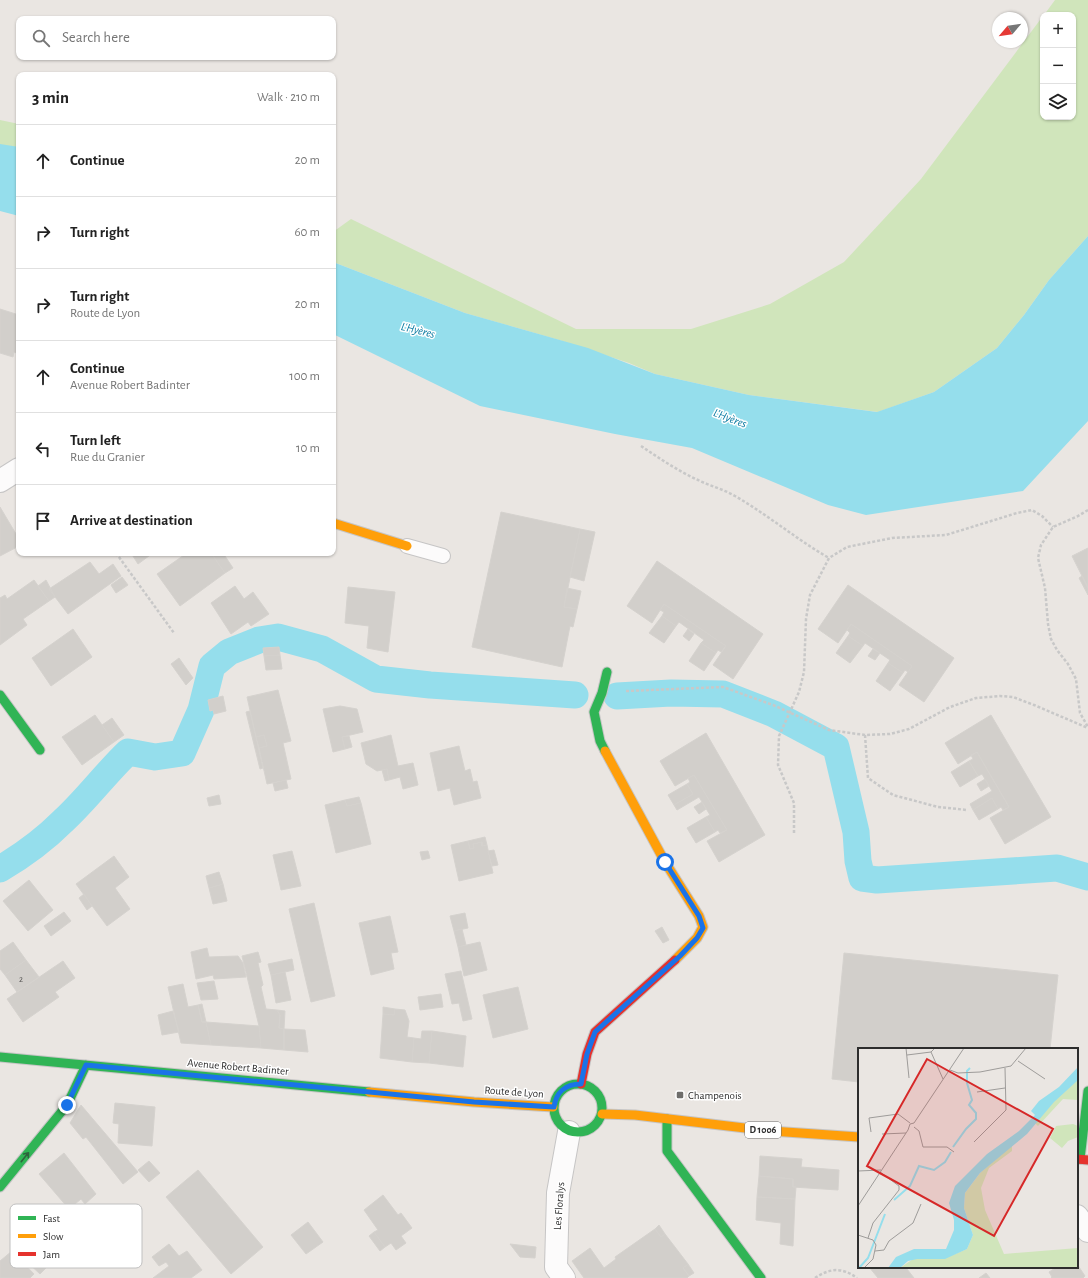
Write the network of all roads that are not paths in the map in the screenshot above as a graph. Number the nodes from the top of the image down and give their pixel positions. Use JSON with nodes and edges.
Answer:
{"nodes":[{"id":1,"x":16,"y":471,"type":"edge"},
{"id":2,"x":0,"y":481,"type":"edge"},
{"id":3,"x":336,"y":524,"type":"edge"},
{"id":4,"x":407,"y":546,"type":"joint"},
{"id":5,"x":443,"y":556,"type":"dead end"},
{"id":6,"x":607,"y":672,"type":"dead end"},
{"id":7,"x":0,"y":695,"type":"edge"},
{"id":8,"x":40,"y":750,"type":"dead end"},
{"id":9,"x":0,"y":1057,"type":"edge"},
{"id":10,"x":86,"y":1065,"type":"junction"},
{"id":11,"x":581,"y":1084,"type":"junction"},
{"id":12,"x":1088,"y":1091,"type":"edge"},
{"id":13,"x":474,"y":1102,"type":"joint"},
{"id":14,"x":554,"y":1107,"type":"junction"},
{"id":15,"x":602,"y":1114,"type":"junction"},
{"id":16,"x":667,"y":1119,"type":"junction"},
{"id":17,"x":569,"y":1132,"type":"junction"},
{"id":18,"x":858,"y":1138,"type":"edge"},
{"id":19,"x":1082,"y":1159,"type":"edge"},
{"id":20,"x":0,"y":1187,"type":"edge"},
{"id":21,"x":1078,"y":1217,"type":"edge"},
{"id":22,"x":1088,"y":1231,"type":"edge"},
{"id":23,"x":564,"y":1278,"type":"edge"},
{"id":24,"x":761,"y":1278,"type":"edge"}],
"edges":[{"from":1,"to":2,"type":"street"},
{"from":3,"to":4,"type":"street"},
{"from":4,"to":5,"type":"lane"},
{"from":6,"to":11,"type":"street"},
{"from":7,"to":8,"type":"street"},
{"from":9,"to":10,"type":"street","name":"Avenue Robert Badinter"},
{"from":10,"to":13,"type":"street","name":"Avenue Robert Badinter"},
{"from":20,"to":10,"type":"street","one_way":true},
{"from":11,"to":14,"type":"street"},
{"from":11,"to":15,"type":"street"},
{"from":12,"to":19,"type":"street"},
{"from":13,"to":14,"type":"street","name":"Route de Lyon"},
{"from":14,"to":17,"type":"street"},
{"from":15,"to":16,"type":"street","number":"D 1006"},
{"from":15,"to":17,"type":"street"},
{"from":16,"to":18,"type":"street","number":"D 1006"},
{"from":16,"to":24,"type":"street"},
{"from":17,"to":23,"type":"street","name":"Les Floralys"},
{"from":21,"to":22,"type":"street"}]}
